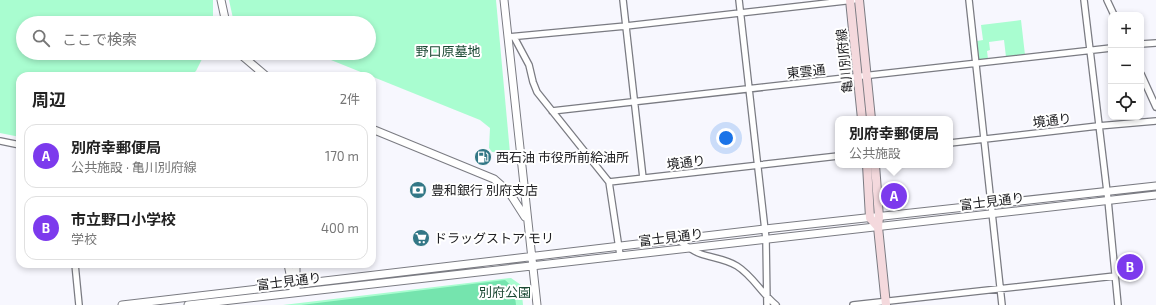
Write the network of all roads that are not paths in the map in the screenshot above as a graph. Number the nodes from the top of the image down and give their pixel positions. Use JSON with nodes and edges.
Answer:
{"nodes":[{"id":1,"x":221,"y":0,"type":"edge"},
{"id":2,"x":504,"y":0,"type":"edge"},
{"id":3,"x":623,"y":0,"type":"edge"},
{"id":4,"x":739,"y":0,"type":"edge"},
{"id":5,"x":850,"y":0,"type":"edge"},
{"id":6,"x":854,"y":0,"type":"edge"},
{"id":7,"x":859,"y":0,"type":"edge"},
{"id":8,"x":969,"y":0,"type":"edge"},
{"id":9,"x":1084,"y":0,"type":"edge"},
{"id":10,"x":1107,"y":0,"type":"edge"},
{"id":11,"x":1113,"y":12,"type":"edge"},
{"id":12,"x":740,"y":13,"type":"junction"},
{"id":13,"x":224,"y":16,"type":"edge"},
{"id":14,"x":626,"y":26,"type":"junction"},
{"id":15,"x":511,"y":37,"type":"junction"},
{"id":16,"x":1156,"y":43,"type":"edge"},
{"id":17,"x":1144,"y":44,"type":"edge"},
{"id":18,"x":1108,"y":48,"type":"edge"},
{"id":19,"x":1090,"y":51,"type":"junction"},
{"id":20,"x":247,"y":60,"type":"edge"},
{"id":21,"x":975,"y":63,"type":"junction"},
{"id":22,"x":261,"y":72,"type":"edge"},
{"id":23,"x":862,"y":76,"type":"junction"},
{"id":24,"x":1144,"y":81,"type":"edge"},
{"id":25,"x":748,"y":88,"type":"junction"},
{"id":26,"x":635,"y":102,"type":"junction"},
{"id":27,"x":1156,"y":107,"type":"edge"},
{"id":28,"x":552,"y":111,"type":"junction"},
{"id":29,"x":862,"y":116,"type":"edge"},
{"id":30,"x":870,"y":116,"type":"edge"},
{"id":31,"x":1156,"y":121,"type":"edge"},
{"id":32,"x":1098,"y":126,"type":"junction"},
{"id":33,"x":376,"y":131,"type":"edge"},
{"id":34,"x":985,"y":140,"type":"junction"},
{"id":35,"x":0,"y":141,"type":"edge"},
{"id":36,"x":16,"y":144,"type":"edge"},
{"id":37,"x":953,"y":144,"type":"edge"},
{"id":38,"x":835,"y":156,"type":"edge"},
{"id":39,"x":758,"y":164,"type":"junction"},
{"id":40,"x":867,"y":168,"type":"edge"},
{"id":41,"x":875,"y":168,"type":"edge"},
{"id":42,"x":643,"y":178,"type":"junction"},
{"id":43,"x":609,"y":182,"type":"junction"},
{"id":44,"x":1156,"y":186,"type":"edge"},
{"id":45,"x":1106,"y":192,"type":"junction"},
{"id":46,"x":1156,"y":195,"type":"edge"},
{"id":47,"x":1108,"y":200,"type":"junction"},
{"id":48,"x":992,"y":204,"type":"junction"},
{"id":49,"x":993,"y":213,"type":"junction"},
{"id":50,"x":879,"y":217,"type":"junction"},
{"id":51,"x":870,"y":218,"type":"junction"},
{"id":52,"x":527,"y":223,"type":"junction"},
{"id":53,"x":878,"y":227,"type":"junction"},
{"id":54,"x":765,"y":229,"type":"junction"},
{"id":55,"x":677,"y":239,"type":"junction"},
{"id":56,"x":766,"y":239,"type":"junction"},
{"id":57,"x":619,"y":247,"type":"junction"},
{"id":58,"x":688,"y":248,"type":"junction"},
{"id":59,"x":620,"y":255,"type":"junction"},
{"id":60,"x":531,"y":257,"type":"junction"},
{"id":61,"x":532,"y":266,"type":"junction"},
{"id":62,"x":74,"y":268,"type":"edge"},
{"id":63,"x":289,"y":268,"type":"edge"},
{"id":64,"x":296,"y":268,"type":"edge"},
{"id":65,"x":1115,"y":276,"type":"junction"},
{"id":66,"x":294,"y":285,"type":"junction"},
{"id":67,"x":1001,"y":288,"type":"junction"},
{"id":68,"x":295,"y":293,"type":"junction"},
{"id":69,"x":767,"y":298,"type":"junction"},
{"id":70,"x":886,"y":304,"type":"edge"},
{"id":71,"x":79,"y":305,"type":"edge"},
{"id":72,"x":122,"y":305,"type":"edge"},
{"id":73,"x":188,"y":305,"type":"edge"},
{"id":74,"x":536,"y":305,"type":"edge"},
{"id":75,"x":767,"y":305,"type":"edge"},
{"id":76,"x":776,"y":305,"type":"edge"},
{"id":77,"x":853,"y":305,"type":"edge"},
{"id":78,"x":1002,"y":305,"type":"edge"},
{"id":79,"x":1118,"y":305,"type":"edge"}],
"edges":[{"from":1,"to":13,"type":"street"},
{"from":2,"to":15,"type":"street"},
{"from":3,"to":14,"type":"street"},
{"from":4,"to":12,"type":"street"},
{"from":5,"to":6,"type":"street"},
{"from":5,"to":12,"type":"street"},
{"from":5,"to":23,"type":"main road","name":"亀川別府線"},
{"from":7,"to":23,"type":"main road","name":"亀川別府線"},
{"from":8,"to":21,"type":"street"},
{"from":9,"to":19,"type":"street"},
{"from":10,"to":11,"type":"street"},
{"from":12,"to":14,"type":"street"},
{"from":12,"to":25,"type":"street"},
{"from":14,"to":15,"type":"street"},
{"from":14,"to":26,"type":"street"},
{"from":15,"to":28,"type":"street"},
{"from":15,"to":52,"type":"street"},
{"from":16,"to":17,"type":"street"},
{"from":18,"to":19,"type":"street","name":"東雲通"},
{"from":19,"to":21,"type":"street","name":"東雲通"},
{"from":19,"to":32,"type":"street"},
{"from":20,"to":22,"type":"street"},
{"from":21,"to":23,"type":"street","name":"東雲通"},
{"from":21,"to":34,"type":"street"},
{"from":23,"to":25,"type":"street","name":"東雲通"},
{"from":23,"to":29,"type":"main road","name":"亀川別府線"},
{"from":23,"to":30,"type":"main road","name":"亀川別府線"},
{"from":24,"to":27,"type":"street"},
{"from":25,"to":26,"type":"street","name":"東雲通"},
{"from":25,"to":39,"type":"street"},
{"from":26,"to":28,"type":"street","name":"東雲通"},
{"from":26,"to":42,"type":"street"},
{"from":28,"to":43,"type":"street"},
{"from":31,"to":32,"type":"street","name":"境通り"},
{"from":32,"to":34,"type":"street","name":"境通り"},
{"from":32,"to":45,"type":"street"},
{"from":33,"to":52,"type":"street"},
{"from":34,"to":37,"type":"street","name":"境通り"},
{"from":34,"to":48,"type":"street"},
{"from":35,"to":36,"type":"street"},
{"from":38,"to":39,"type":"street","name":"境通り"},
{"from":39,"to":42,"type":"street","name":"境通り"},
{"from":39,"to":54,"type":"street"},
{"from":40,"to":51,"type":"main road"},
{"from":41,"to":50,"type":"main road"},
{"from":42,"to":43,"type":"street","name":"境通り"},
{"from":43,"to":57,"type":"street"},
{"from":44,"to":45,"type":"street","name":"富士見通り"},
{"from":45,"to":47,"type":"street"},
{"from":45,"to":48,"type":"street","name":"富士見通り"},
{"from":46,"to":47,"type":"street","name":"富士見通り"},
{"from":47,"to":49,"type":"street","name":"富士見通り"},
{"from":47,"to":65,"type":"street"},
{"from":48,"to":49,"type":"street"},
{"from":48,"to":50,"type":"street","name":"富士見通り"},
{"from":49,"to":53,"type":"street","name":"富士見通り"},
{"from":49,"to":67,"type":"street"},
{"from":50,"to":51,"type":"street","name":"富士見通り"},
{"from":50,"to":53,"type":"main road"},
{"from":51,"to":53,"type":"main road"},
{"from":51,"to":54,"type":"street","name":"富士見通り"},
{"from":52,"to":60,"type":"street"},
{"from":53,"to":56,"type":"street","name":"富士見通り"},
{"from":53,"to":70,"type":"main road"},
{"from":54,"to":55,"type":"street","name":"富士見通り"},
{"from":54,"to":56,"type":"street"},
{"from":55,"to":57,"type":"street","name":"富士見通り"},
{"from":55,"to":58,"type":"street"},
{"from":56,"to":58,"type":"street","name":"富士見通り"},
{"from":56,"to":69,"type":"street"},
{"from":57,"to":59,"type":"street"},
{"from":57,"to":60,"type":"street","name":"富士見通り"},
{"from":58,"to":59,"type":"street","name":"富士見通り"},
{"from":58,"to":69,"type":"street"},
{"from":59,"to":61,"type":"street","name":"富士見通り"},
{"from":60,"to":61,"type":"street"},
{"from":60,"to":66,"type":"street","name":"富士見通り"},
{"from":61,"to":68,"type":"street","name":"富士見通り"},
{"from":61,"to":74,"type":"street"},
{"from":62,"to":71,"type":"street"},
{"from":63,"to":66,"type":"street"},
{"from":64,"to":66,"type":"street"},
{"from":65,"to":67,"type":"street"},
{"from":65,"to":79,"type":"street"},
{"from":66,"to":68,"type":"street"},
{"from":66,"to":72,"type":"street","name":"富士見通り"},
{"from":67,"to":70,"type":"street"},
{"from":67,"to":78,"type":"street"},
{"from":68,"to":73,"type":"street","name":"富士見通り"},
{"from":69,"to":75,"type":"street"},
{"from":69,"to":76,"type":"street"},
{"from":70,"to":77,"type":"street"}]}
